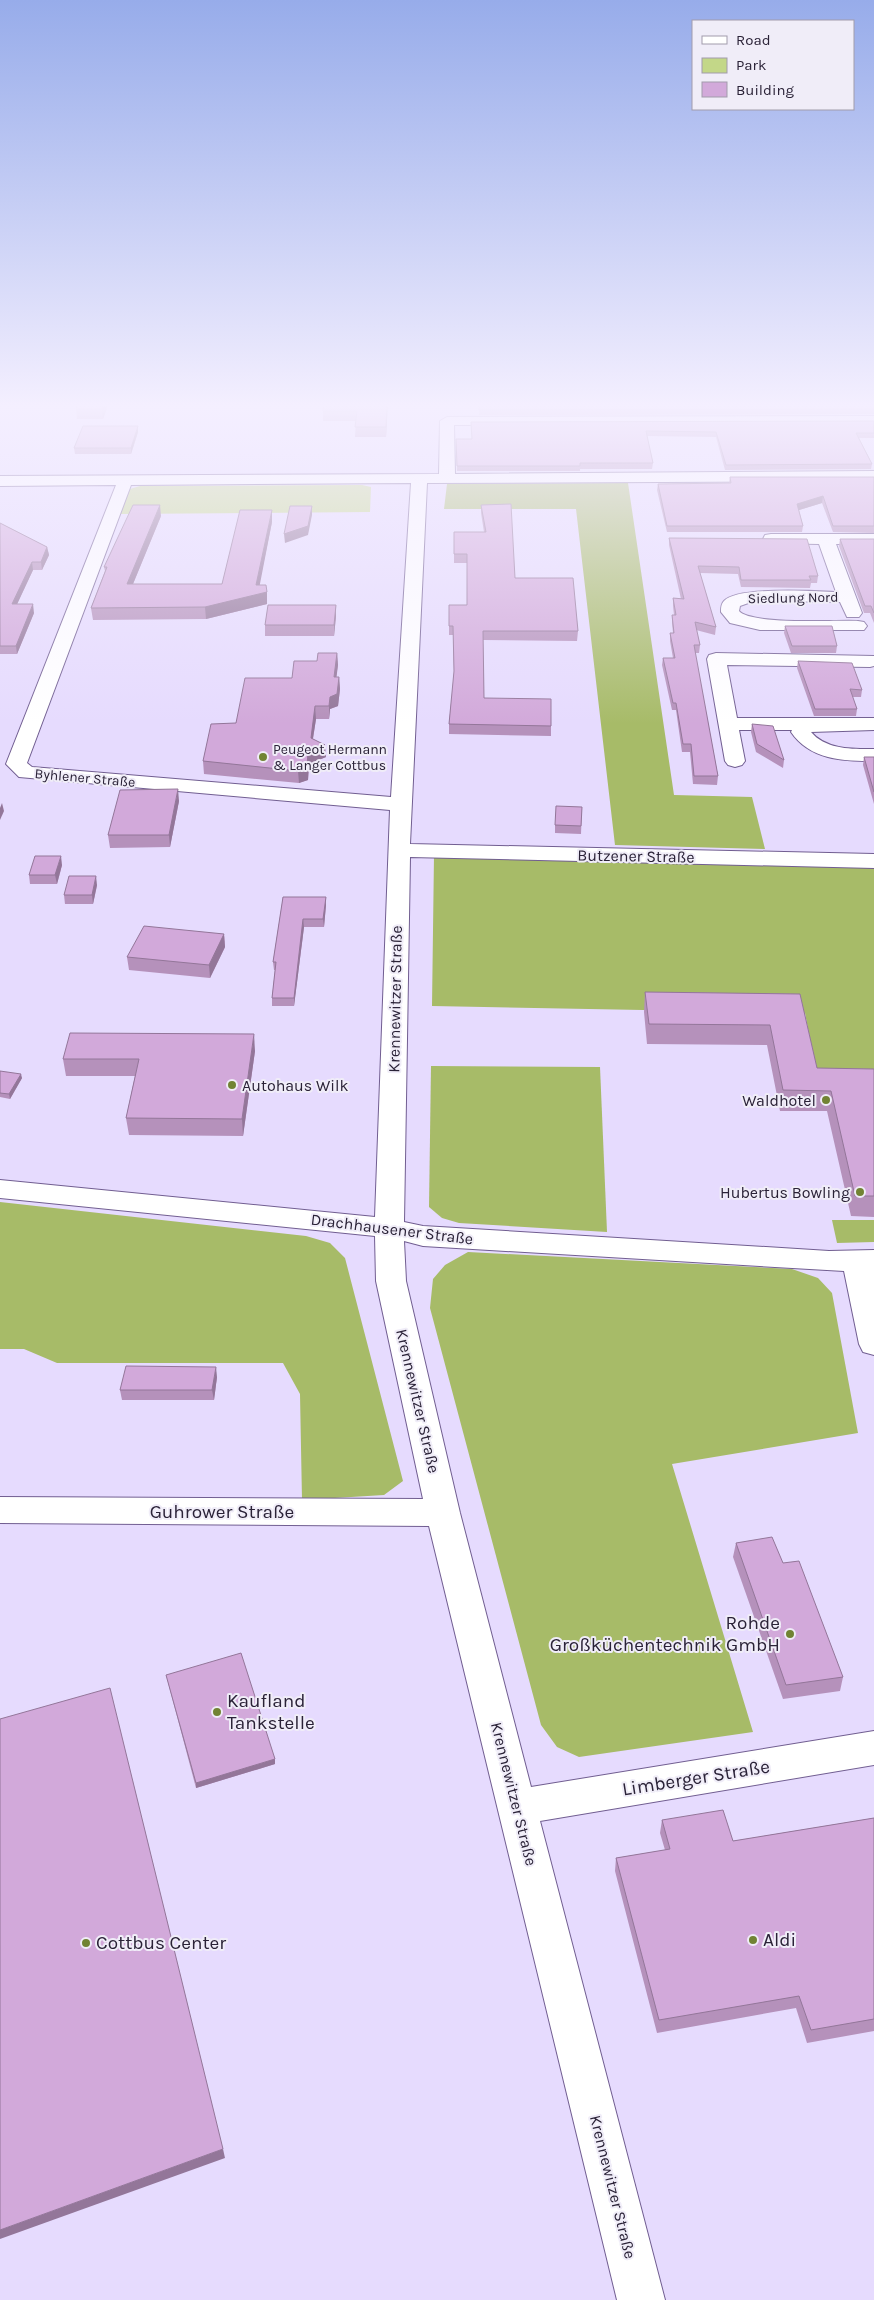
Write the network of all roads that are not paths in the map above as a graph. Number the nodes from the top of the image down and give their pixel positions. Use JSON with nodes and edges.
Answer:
{"nodes":[{"id":1,"x":114,"y":509,"type":"edge"},
{"id":2,"x":417,"y":509,"type":"edge"},
{"id":3,"x":750,"y":539,"type":"edge"},
{"id":4,"x":826,"y":539,"type":"junction"},
{"id":5,"x":874,"y":539,"type":"edge"},
{"id":6,"x":847,"y":597,"type":"junction"},
{"id":7,"x":858,"y":626,"type":"junction"},
{"id":8,"x":872,"y":666,"type":"edge"},
{"id":9,"x":728,"y":724,"type":"junction"},
{"id":10,"x":805,"y":724,"type":"junction"},
{"id":11,"x":874,"y":724,"type":"edge"},
{"id":12,"x":874,"y":756,"type":"edge"},
{"id":13,"x":735,"y":760,"type":"dead end"},
{"id":14,"x":401,"y":804,"type":"junction"},
{"id":15,"x":398,"y":850,"type":"junction"},
{"id":16,"x":874,"y":861,"type":"edge"},
{"id":17,"x":0,"y":1189,"type":"edge"},
{"id":18,"x":389,"y":1228,"type":"junction"},
{"id":19,"x":865,"y":1260,"type":"edge"},
{"id":20,"x":874,"y":1344,"type":"edge"},
{"id":21,"x":0,"y":1510,"type":"edge"},
{"id":22,"x":443,"y":1513,"type":"junction"},
{"id":23,"x":874,"y":1748,"type":"edge"},
{"id":24,"x":518,"y":1807,"type":"junction"},
{"id":25,"x":641,"y":2300,"type":"edge"}],
"edges":[{"from":1,"to":14,"type":"street","name":"Byhlener Straße"},
{"from":2,"to":14,"type":"street","name":"Krennewitzer Straße"},
{"from":3,"to":4,"type":"street"},
{"from":4,"to":5,"type":"street"},
{"from":4,"to":6,"type":"street","name":"Siedlung Nord"},
{"from":6,"to":7,"type":"street","name":"Siedlung Nord"},
{"from":6,"to":7,"type":"street","name":"Siedlung Nord"},
{"from":7,"to":8,"type":"street","name":"Siedlung Nord"},
{"from":8,"to":9,"type":"street","name":"Siedlung Nord"},
{"from":9,"to":10,"type":"street"},
{"from":9,"to":13,"type":"street","name":"Siedlung Nord"},
{"from":10,"to":11,"type":"street"},
{"from":10,"to":12,"type":"street"},
{"from":14,"to":15,"type":"street","name":"Krennewitzer Straße"},
{"from":15,"to":16,"type":"street","name":"Butzener Straße"},
{"from":15,"to":18,"type":"street","name":"Krennewitzer Straße"},
{"from":17,"to":18,"type":"street","name":"Drachhausener Straße"},
{"from":18,"to":19,"type":"street","name":"Drachhausener Straße"},
{"from":18,"to":22,"type":"street","name":"Krennewitzer Straße"},
{"from":19,"to":20,"type":"street"},
{"from":21,"to":22,"type":"street","name":"Guhrower Straße"},
{"from":22,"to":24,"type":"street","name":"Krennewitzer Straße"},
{"from":23,"to":24,"type":"street","name":"Limberger Straße"},
{"from":24,"to":25,"type":"street","name":"Krennewitzer Straße"}]}
